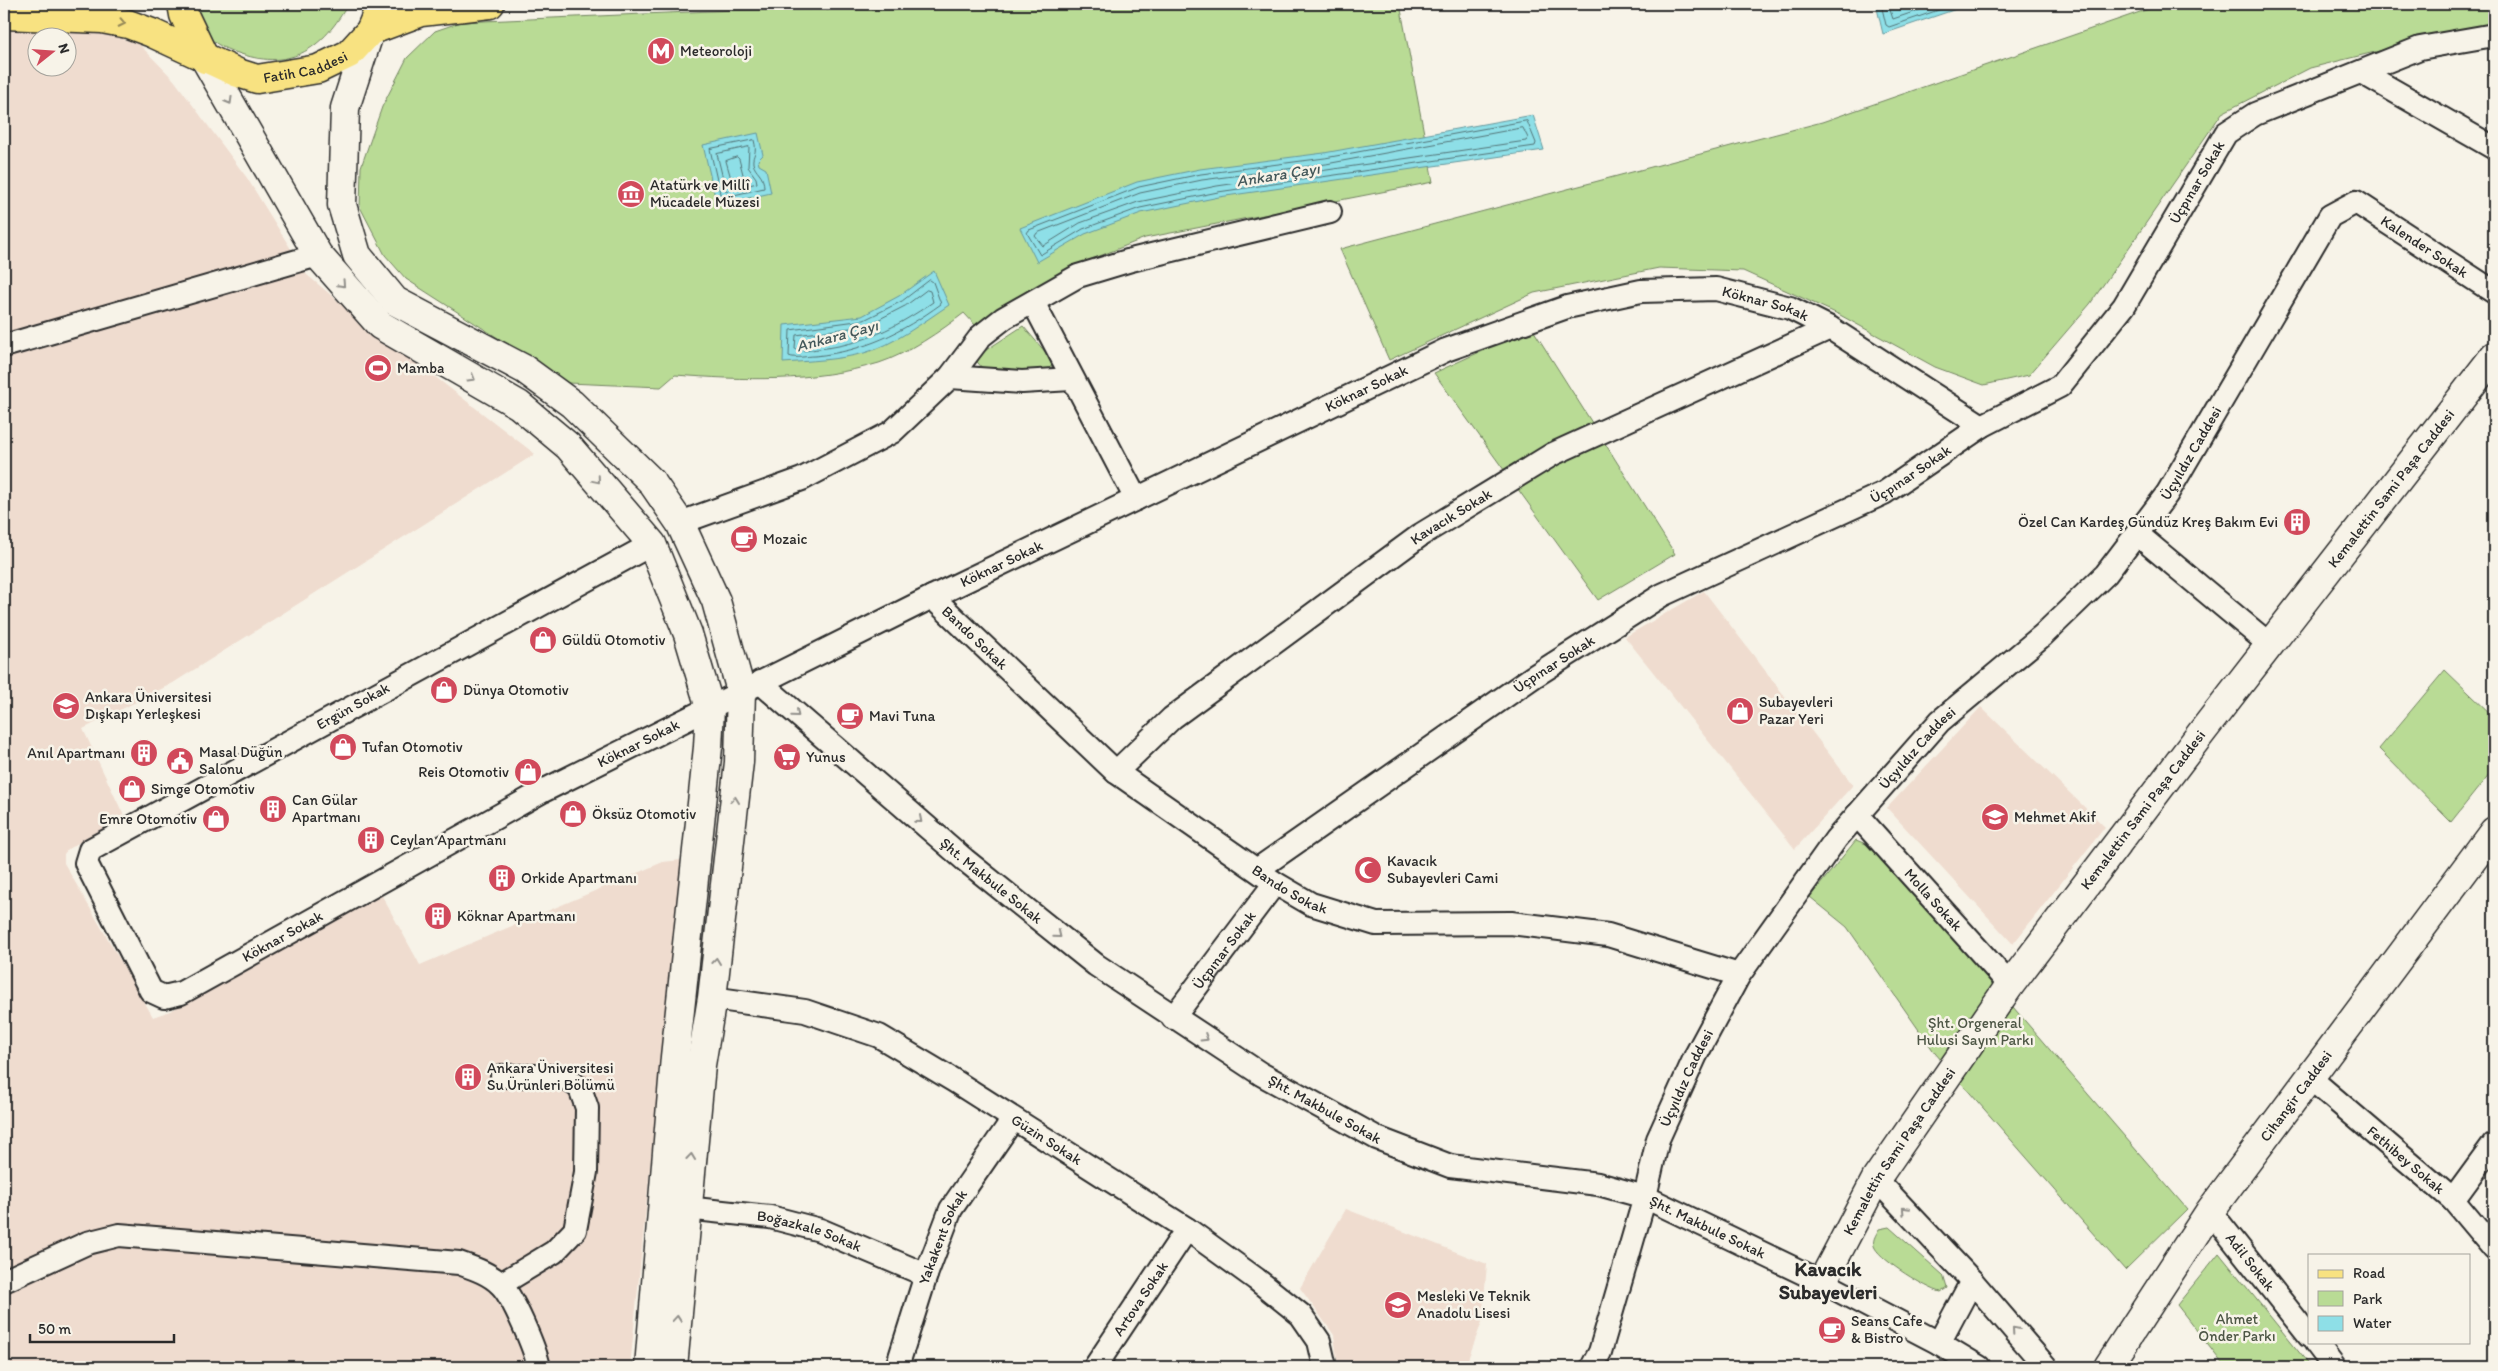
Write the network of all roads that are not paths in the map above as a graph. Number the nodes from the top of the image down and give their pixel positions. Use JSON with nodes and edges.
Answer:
{"nodes":[{"id":1,"x":182,"y":4,"type":"edge"},
{"id":2,"x":381,"y":4,"type":"edge"},
{"id":3,"x":490,"y":4,"type":"edge"},
{"id":4,"x":4,"y":15,"type":"edge"},
{"id":5,"x":370,"y":31,"type":"junction"},
{"id":6,"x":2494,"y":34,"type":"edge"},
{"id":7,"x":205,"y":59,"type":"junction"},
{"id":8,"x":2361,"y":72,"type":"junction"},
{"id":9,"x":2494,"y":148,"type":"edge"},
{"id":10,"x":2356,"y":202,"type":"joint"},
{"id":11,"x":1330,"y":212,"type":"dead end"},
{"id":12,"x":318,"y":255,"type":"junction"},
{"id":13,"x":2494,"y":292,"type":"edge"},
{"id":14,"x":1033,"y":302,"type":"junction"},
{"id":15,"x":1830,"y":328,"type":"junction"},
{"id":16,"x":4,"y":346,"type":"edge"},
{"id":17,"x":2494,"y":356,"type":"edge"},
{"id":18,"x":950,"y":377,"type":"junction"},
{"id":19,"x":1071,"y":379,"type":"junction"},
{"id":20,"x":1982,"y":426,"type":"junction"},
{"id":21,"x":1136,"y":499,"type":"junction"},
{"id":22,"x":680,"y":523,"type":"junction"},
{"id":23,"x":2137,"y":534,"type":"junction"},
{"id":24,"x":652,"y":544,"type":"junction"},
{"id":25,"x":932,"y":597,"type":"junction"},
{"id":26,"x":2270,"y":644,"type":"junction"},
{"id":27,"x":750,"y":686,"type":"junction"},
{"id":28,"x":710,"y":708,"type":"junction"},
{"id":29,"x":1116,"y":772,"type":"junction"},
{"id":30,"x":1857,"y":815,"type":"junction"},
{"id":31,"x":2494,"y":831,"type":"edge"},
{"id":32,"x":1267,"y":876,"type":"junction"},
{"id":33,"x":97,"y":886,"type":"joint"},
{"id":34,"x":1739,"y":975,"type":"junction"},
{"id":35,"x":2010,"y":985,"type":"junction"},
{"id":36,"x":712,"y":998,"type":"junction"},
{"id":37,"x":1173,"y":1018,"type":"junction"},
{"id":38,"x":502,"y":1076,"type":"dead end"},
{"id":39,"x":2310,"y":1078,"type":"junction"},
{"id":40,"x":1013,"y":1119,"type":"junction"},
{"id":41,"x":2494,"y":1144,"type":"edge"},
{"id":42,"x":1876,"y":1179,"type":"junction"},
{"id":43,"x":1645,"y":1197,"type":"junction"},
{"id":44,"x":2453,"y":1200,"type":"junction"},
{"id":45,"x":686,"y":1208,"type":"junction"},
{"id":46,"x":2210,"y":1210,"type":"junction"},
{"id":47,"x":1187,"y":1228,"type":"junction"},
{"id":48,"x":2494,"y":1249,"type":"edge"},
{"id":49,"x":926,"y":1275,"type":"junction"},
{"id":50,"x":4,"y":1281,"type":"edge"},
{"id":51,"x":1972,"y":1281,"type":"junction"},
{"id":52,"x":1822,"y":1282,"type":"junction"},
{"id":53,"x":501,"y":1284,"type":"junction"},
{"id":54,"x":2308,"y":1335,"type":"edge"},
{"id":55,"x":1940,"y":1343,"type":"junction"},
{"id":56,"x":2317,"y":1344,"type":"edge"},
{"id":57,"x":540,"y":1367,"type":"edge"},
{"id":58,"x":650,"y":1367,"type":"edge"},
{"id":59,"x":673,"y":1367,"type":"edge"},
{"id":60,"x":897,"y":1367,"type":"edge"},
{"id":61,"x":1095,"y":1367,"type":"edge"},
{"id":62,"x":1325,"y":1367,"type":"edge"},
{"id":63,"x":1592,"y":1367,"type":"edge"},
{"id":64,"x":1979,"y":1367,"type":"edge"},
{"id":65,"x":2046,"y":1367,"type":"edge"},
{"id":66,"x":2108,"y":1367,"type":"edge"},
{"id":67,"x":2334,"y":1367,"type":"edge"}],
"edges":[{"from":1,"to":7,"type":"main road"},
{"from":2,"to":5,"type":"main road","name":"Fatih Caddesi"},
{"from":3,"to":5,"type":"main road"},
{"from":4,"to":7,"type":"main road","name":"Fatih Caddesi","one_way":true},
{"from":5,"to":7,"type":"main road","name":"Fatih Caddesi"},
{"from":5,"to":22,"type":"main road"},
{"from":6,"to":8,"type":"street","name":"Üçpınar Sokak"},
{"from":7,"to":12,"type":"main road","one_way":true},
{"from":8,"to":9,"type":"street"},
{"from":8,"to":20,"type":"street","name":"Üçpınar Sokak"},
{"from":10,"to":13,"type":"street","name":"Kalender Sokak"},
{"from":10,"to":23,"type":"street","name":"Üçyıldız Caddesi"},
{"from":11,"to":14,"type":"street"},
{"from":12,"to":16,"type":"street"},
{"from":12,"to":24,"type":"main road","one_way":true},
{"from":14,"to":18,"type":"street"},
{"from":14,"to":19,"type":"street"},
{"from":15,"to":20,"type":"street","name":"Köknar Sokak"},
{"from":15,"to":21,"type":"street","name":"Köknar Sokak"},
{"from":15,"to":29,"type":"street","name":"Kavacık Sokak"},
{"from":17,"to":26,"type":"main road","name":"Kemalettin Sami Paşa Caddesi"},
{"from":18,"to":19,"type":"street"},
{"from":18,"to":22,"type":"street"},
{"from":19,"to":21,"type":"street"},
{"from":20,"to":32,"type":"street","name":"Üçpınar Sokak"},
{"from":21,"to":25,"type":"street","name":"Köknar Sokak"},
{"from":22,"to":27,"type":"main road"},
{"from":23,"to":26,"type":"street"},
{"from":23,"to":30,"type":"street","name":"Üçyıldız Caddesi"},
{"from":24,"to":28,"type":"main road"},
{"from":24,"to":33,"type":"street","name":"Ergün Sokak"},
{"from":25,"to":27,"type":"street","name":"Köknar Sokak"},
{"from":25,"to":29,"type":"street","name":"Bando Sokak"},
{"from":26,"to":35,"type":"main road","name":"Kemalettin Sami Paşa Caddesi"},
{"from":27,"to":28,"type":"street","name":"Köknar Sokak"},
{"from":36,"to":27,"type":"main road","one_way":true},
{"from":27,"to":37,"type":"street","name":"Şht. Makbule Sokak","one_way":true},
{"from":28,"to":33,"type":"street","name":"Köknar Sokak"},
{"from":28,"to":58,"type":"main road"},
{"from":29,"to":32,"type":"street","name":"Bando Sokak"},
{"from":30,"to":34,"type":"street","name":"Üçyıldız Caddesi"},
{"from":30,"to":35,"type":"street","name":"Molla Sokak"},
{"from":31,"to":39,"type":"main road","name":"Cihangir Caddesi"},
{"from":32,"to":34,"type":"street","name":"Bando Sokak"},
{"from":32,"to":37,"type":"street","name":"Üçpınar Sokak"},
{"from":34,"to":43,"type":"street","name":"Üçyıldız Caddesi"},
{"from":35,"to":42,"type":"main road","name":"Kemalettin Sami Paşa Caddesi"},
{"from":36,"to":40,"type":"street","name":"Güzin Sokak"},
{"from":45,"to":36,"type":"main road","one_way":true},
{"from":37,"to":43,"type":"street","name":"Şht. Makbule Sokak","one_way":true},
{"from":38,"to":53,"type":"street"},
{"from":39,"to":44,"type":"street","name":"Fethibey Sokak"},
{"from":39,"to":46,"type":"main road","name":"Cihangir Caddesi"},
{"from":40,"to":47,"type":"street","name":"Güzin Sokak"},
{"from":40,"to":49,"type":"street","name":"Yakakent Sokak"},
{"from":41,"to":44,"type":"street"},
{"from":51,"to":42,"type":"street","one_way":true},
{"from":42,"to":52,"type":"main road","name":"Kemalettin Sami Paşa Caddesi"},
{"from":43,"to":52,"type":"street","name":"Şht. Makbule Sokak"},
{"from":43,"to":63,"type":"street","name":"Üçyıldız Caddesi"},
{"from":44,"to":48,"type":"street","name":"Fethibey Sokak"},
{"from":45,"to":49,"type":"street","name":"Boğazkale Sokak"},
{"from":59,"to":45,"type":"main road","one_way":true},
{"from":46,"to":54,"type":"street","name":"Adil Sokak"},
{"from":46,"to":66,"type":"main road","name":"Cihangir Caddesi"},
{"from":47,"to":61,"type":"street","name":"Artova Sokak"},
{"from":47,"to":62,"type":"street","name":"Güzin Sokak"},
{"from":49,"to":60,"type":"street","name":"Yakakent Sokak"},
{"from":50,"to":53,"type":"street"},
{"from":51,"to":55,"type":"street"},
{"from":65,"to":51,"type":"street","one_way":true},
{"from":52,"to":55,"type":"street","name":"Şht. Makbule Sokak"},
{"from":53,"to":57,"type":"street"},
{"from":55,"to":64,"type":"street","name":"Şht. Makbule Sokak"},
{"from":56,"to":67,"type":"street"}]}
